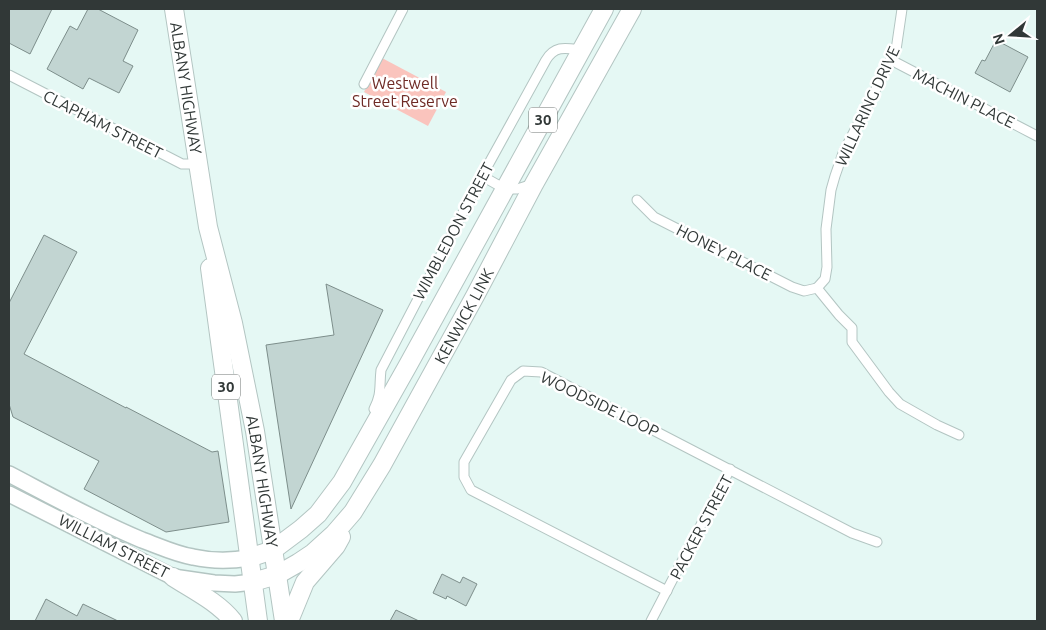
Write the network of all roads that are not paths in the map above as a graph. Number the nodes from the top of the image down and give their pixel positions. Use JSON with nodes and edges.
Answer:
{"nodes":[{"id":1,"x":174,"y":9,"type":"edge"},
{"id":2,"x":403,"y":9,"type":"edge"},
{"id":3,"x":604,"y":9,"type":"edge"},
{"id":4,"x":632,"y":9,"type":"edge"},
{"id":5,"x":902,"y":9,"type":"edge"},
{"id":6,"x":581,"y":50,"type":"junction"},
{"id":7,"x":891,"y":60,"type":"junction"},
{"id":8,"x":9,"y":75,"type":"edge"},
{"id":9,"x":364,"y":84,"type":"dead end"},
{"id":10,"x":1037,"y":136,"type":"edge"},
{"id":11,"x":198,"y":164,"type":"junction"},
{"id":12,"x":482,"y":176,"type":"junction"},
{"id":13,"x":534,"y":184,"type":"junction"},
{"id":14,"x":505,"y":189,"type":"junction"},
{"id":15,"x":637,"y":200,"type":"dead end"},
{"id":16,"x":208,"y":228,"type":"junction"},
{"id":17,"x":817,"y":288,"type":"junction"},
{"id":18,"x":959,"y":435,"type":"dead end"},
{"id":19,"x":364,"y":444,"type":"junction"},
{"id":20,"x":730,"y":469,"type":"junction"},
{"id":21,"x":9,"y":474,"type":"edge"},
{"id":22,"x":9,"y":494,"type":"edge"},
{"id":23,"x":353,"y":512,"type":"junction"},
{"id":24,"x":877,"y":542,"type":"dead end"},
{"id":25,"x":273,"y":550,"type":"junction"},
{"id":26,"x":249,"y":558,"type":"junction"},
{"id":27,"x":277,"y":575,"type":"junction"},
{"id":28,"x":173,"y":576,"type":"junction"},
{"id":29,"x":253,"y":582,"type":"junction"},
{"id":30,"x":667,"y":591,"type":"junction"},
{"id":31,"x":233,"y":621,"type":"edge"},
{"id":32,"x":258,"y":621,"type":"edge"},
{"id":33,"x":284,"y":621,"type":"edge"},
{"id":34,"x":289,"y":621,"type":"edge"},
{"id":35,"x":651,"y":621,"type":"edge"}],
"edges":[{"from":1,"to":11,"type":"highway","name":"ALBANY HIGHWAY","number":"30"},
{"from":2,"to":9,"type":"street"},
{"from":3,"to":6,"type":"highway","name":"KENWICK LINK","number":"30"},
{"from":4,"to":13,"type":"highway","name":"KENWICK LINK","number":"30"},
{"from":5,"to":7,"type":"street","name":"WILLARING DRIVE"},
{"from":6,"to":12,"type":"street","name":"WIMBLEDON STREET"},
{"from":6,"to":14,"type":"highway","name":"KENWICK LINK","number":"30"},
{"from":7,"to":10,"type":"street","name":"MACHIN PLACE"},
{"from":7,"to":17,"type":"street","name":"WILLARING DRIVE"},
{"from":8,"to":11,"type":"street","name":"CLAPHAM STREET"},
{"from":11,"to":16,"type":"highway","name":"ALBANY HIGHWAY","number":"30"},
{"from":12,"to":14,"type":"street"},
{"from":12,"to":19,"type":"street","name":"WIMBLEDON STREET"},
{"from":13,"to":14,"type":"street"},
{"from":13,"to":23,"type":"highway","name":"KENWICK LINK","number":"30"},
{"from":14,"to":19,"type":"highway","name":"KENWICK LINK","number":"30"},
{"from":15,"to":17,"type":"street","name":"HONEY PLACE"},
{"from":16,"to":25,"type":"highway","name":"ALBANY HIGHWAY","number":"30"},
{"from":16,"to":26,"type":"highway","name":"ALBANY HIGHWAY","number":"30"},
{"from":17,"to":18,"type":"street"},
{"from":19,"to":25,"type":"highway","name":"KENWICK LINK","number":"30"},
{"from":20,"to":24,"type":"street","name":"PACKER STREET"},
{"from":20,"to":30,"type":"street","name":"PACKER STREET"},
{"from":20,"to":30,"type":"street","name":"WOODSIDE LOOP"},
{"from":21,"to":26,"type":"main road","name":"WILLIAM STREET"},
{"from":22,"to":28,"type":"main road","name":"WILLIAM STREET"},
{"from":23,"to":27,"type":"highway","name":"KENWICK LINK","number":"30"},
{"from":23,"to":34,"type":"highway"},
{"from":25,"to":26,"type":"highway","name":"KENWICK LINK","number":"30"},
{"from":25,"to":27,"type":"highway","name":"ALBANY HIGHWAY","number":"30"},
{"from":26,"to":29,"type":"highway","name":"ALBANY HIGHWAY","number":"30"},
{"from":27,"to":29,"type":"highway","name":"KENWICK LINK","number":"30"},
{"from":27,"to":33,"type":"highway","name":"ALBANY HIGHWAY","number":"30"},
{"from":28,"to":29,"type":"main road","name":"WILLIAM STREET"},
{"from":28,"to":31,"type":"highway"},
{"from":29,"to":32,"type":"highway","name":"ALBANY HIGHWAY","number":"30"},
{"from":30,"to":35,"type":"street","name":"PACKER STREET"}]}
